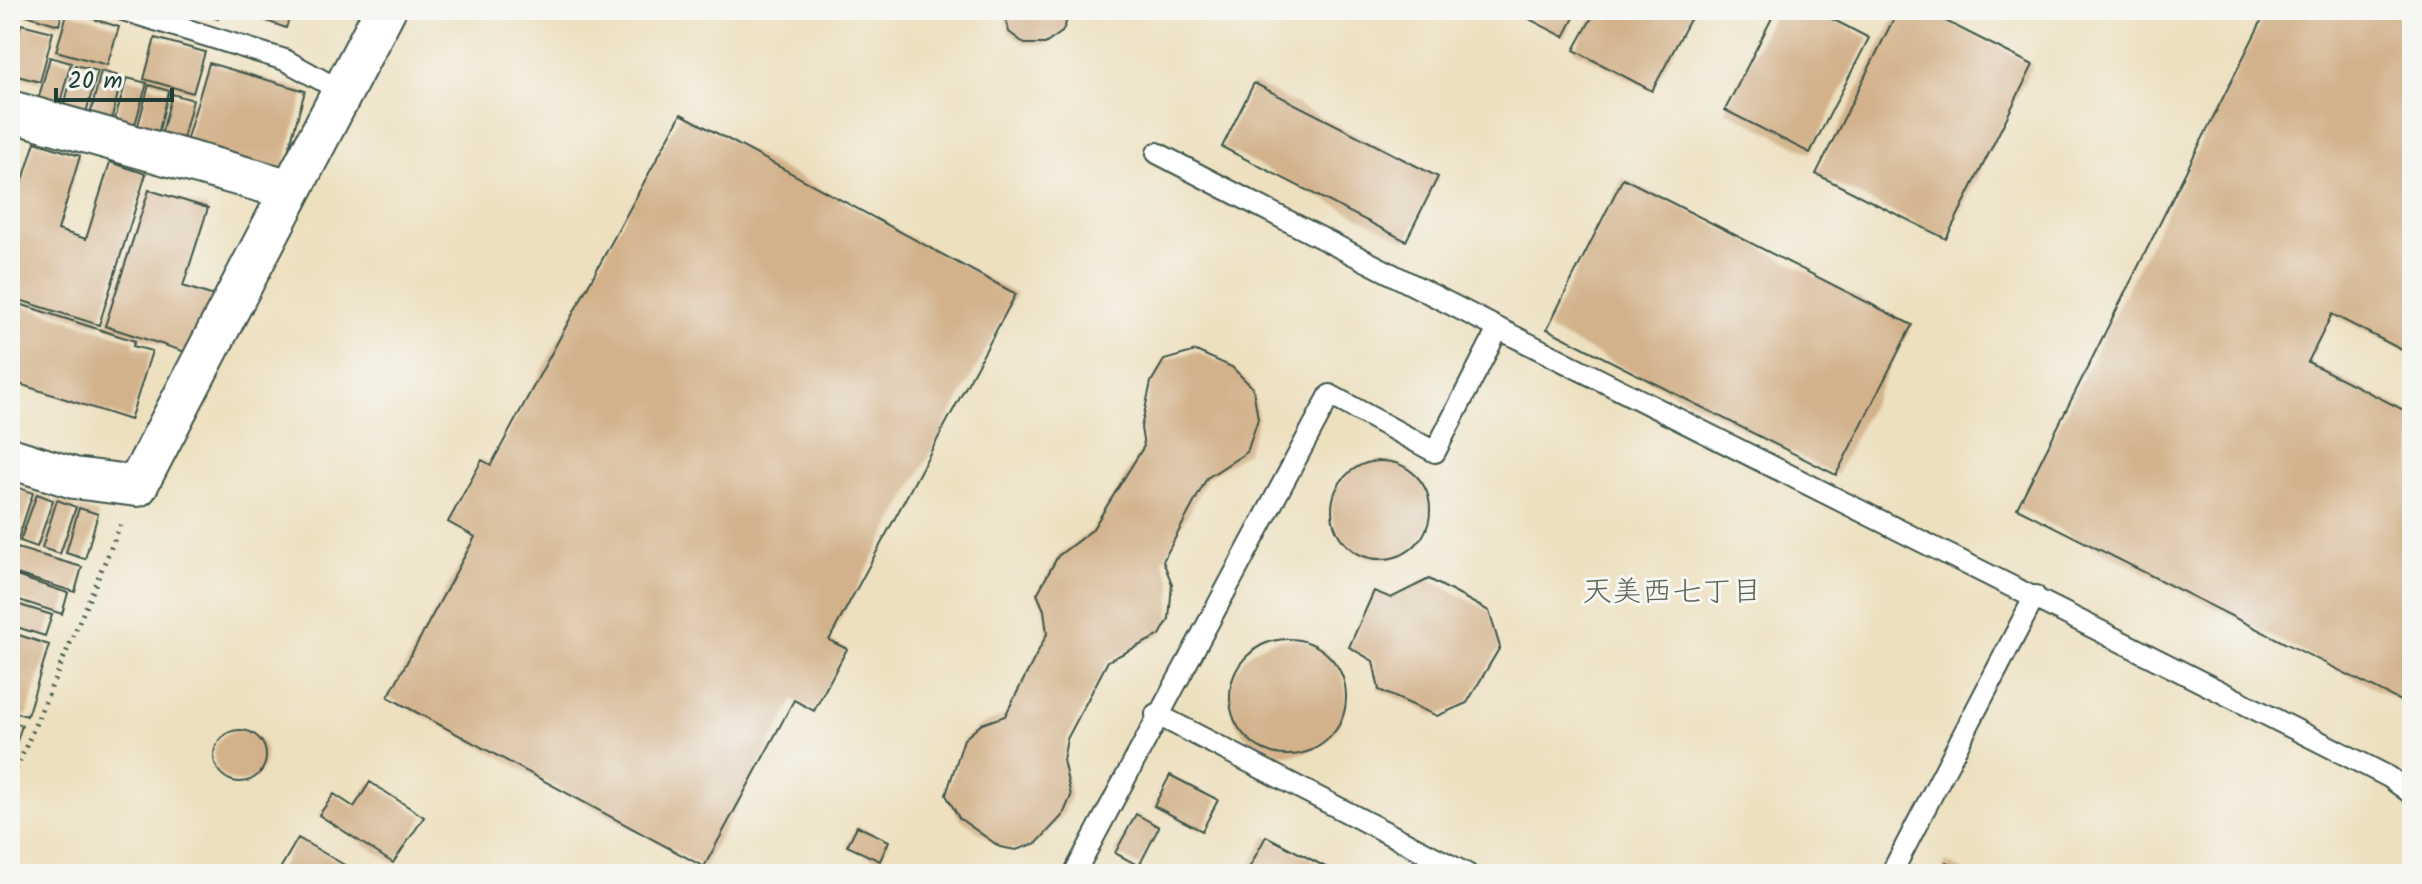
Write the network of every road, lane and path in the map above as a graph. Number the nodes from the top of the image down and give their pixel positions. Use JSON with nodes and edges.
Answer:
{"nodes":[{"id":1,"x":123,"y":10,"type":"edge"},
{"id":2,"x":385,"y":10,"type":"edge"},
{"id":3,"x":343,"y":92,"type":"junction"},
{"id":4,"x":10,"y":111,"type":"edge"},
{"id":5,"x":1157,"y":153,"type":"dead end"},
{"id":6,"x":291,"y":190,"type":"junction"},
{"id":7,"x":1497,"y":331,"type":"junction"},
{"id":8,"x":10,"y":458,"type":"edge"},
{"id":9,"x":137,"y":486,"type":"junction"},
{"id":10,"x":2035,"y":596,"type":"junction"},
{"id":11,"x":1156,"y":714,"type":"junction"},
{"id":12,"x":10,"y":784,"type":"edge"},
{"id":13,"x":2412,"y":794,"type":"edge"},
{"id":14,"x":1074,"y":874,"type":"edge"},
{"id":15,"x":1467,"y":874,"type":"edge"},
{"id":16,"x":1891,"y":874,"type":"edge"}],
"edges":[{"from":1,"to":3,"type":"lane"},
{"from":2,"to":3,"type":"street"},
{"from":3,"to":6,"type":"street"},
{"from":4,"to":6,"type":"street"},
{"from":5,"to":7,"type":"lane"},
{"from":6,"to":9,"type":"street"},
{"from":7,"to":10,"type":"lane"},
{"from":7,"to":11,"type":"lane"},
{"from":8,"to":9,"type":"street"},
{"from":9,"to":12,"type":"path"},
{"from":10,"to":13,"type":"lane"},
{"from":10,"to":16,"type":"lane"},
{"from":11,"to":14,"type":"lane"},
{"from":11,"to":15,"type":"lane"}]}
